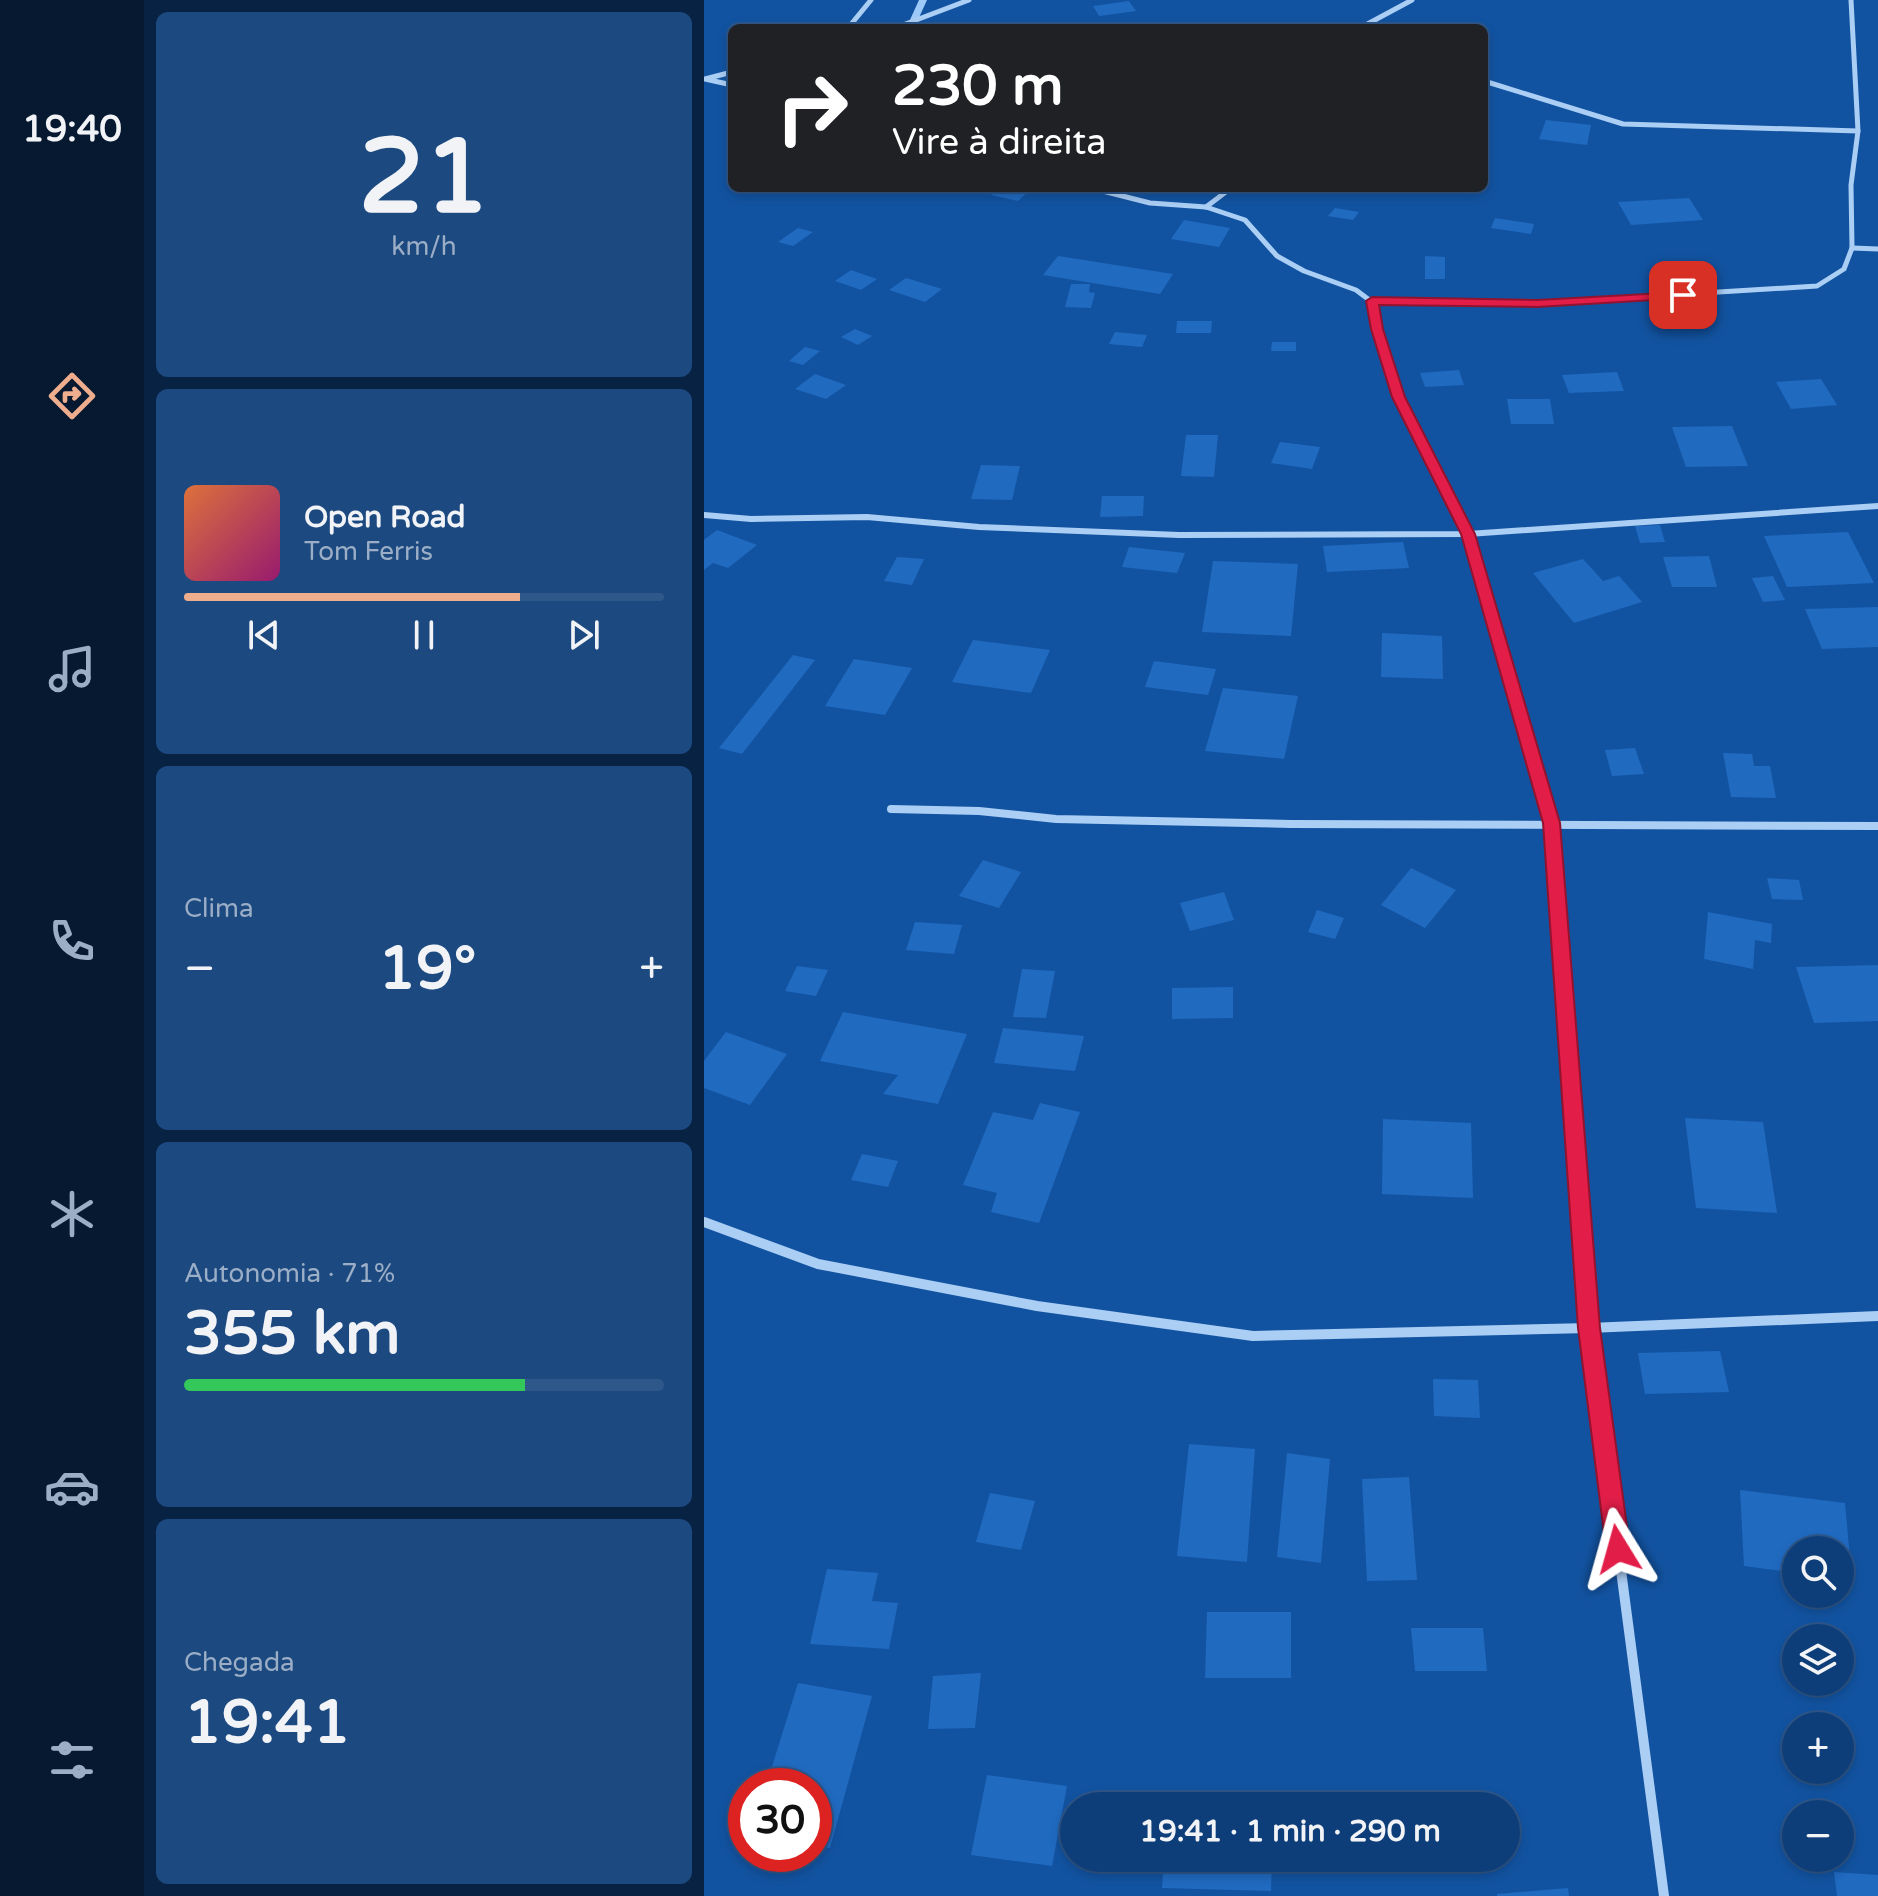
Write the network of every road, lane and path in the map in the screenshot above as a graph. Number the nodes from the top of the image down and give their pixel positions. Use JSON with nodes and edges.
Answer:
{"nodes":[{"id":1,"x":871,"y":0,"type":"edge"},
{"id":2,"x":969,"y":0,"type":"edge"},
{"id":3,"x":1412,"y":0,"type":"edge"},
{"id":4,"x":1851,"y":0,"type":"edge"},
{"id":5,"x":851,"y":24,"type":"edge"},
{"id":6,"x":906,"y":24,"type":"edge"},
{"id":7,"x":1367,"y":24,"type":"edge"},
{"id":8,"x":728,"y":73,"type":"edge"},
{"id":9,"x":705,"y":79,"type":"edge"},
{"id":10,"x":1488,"y":82,"type":"edge"},
{"id":11,"x":728,"y":84,"type":"edge"},
{"id":12,"x":1858,"y":131,"type":"junction"},
{"id":13,"x":1107,"y":192,"type":"edge"},
{"id":14,"x":1226,"y":192,"type":"edge"},
{"id":15,"x":1206,"y":207,"type":"junction"},
{"id":16,"x":1852,"y":248,"type":"junction"},
{"id":17,"x":1878,"y":249,"type":"edge"},
{"id":18,"x":1372,"y":301,"type":"junction"},
{"id":19,"x":1878,"y":506,"type":"edge"},
{"id":20,"x":704,"y":515,"type":"edge"},
{"id":21,"x":1468,"y":534,"type":"junction"},
{"id":22,"x":891,"y":809,"type":"dead end"},
{"id":23,"x":1552,"y":823,"type":"junction"},
{"id":24,"x":1878,"y":826,"type":"edge"},
{"id":25,"x":704,"y":1222,"type":"edge"},
{"id":26,"x":1878,"y":1316,"type":"edge"},
{"id":27,"x":1589,"y":1328,"type":"junction"},
{"id":28,"x":1664,"y":1896,"type":"edge"}],
"edges":[{"from":1,"to":5,"type":"street"},
{"from":2,"to":6,"type":"street"},
{"from":3,"to":7,"type":"street"},
{"from":4,"to":12,"type":"street"},
{"from":8,"to":9,"type":"street"},
{"from":9,"to":11,"type":"street"},
{"from":10,"to":12,"type":"street"},
{"from":12,"to":16,"type":"street"},
{"from":13,"to":15,"type":"street"},
{"from":14,"to":15,"type":"street"},
{"from":15,"to":18,"type":"street"},
{"from":16,"to":17,"type":"street"},
{"from":16,"to":18,"type":"street"},
{"from":18,"to":21,"type":"street"},
{"from":19,"to":21,"type":"street"},
{"from":20,"to":21,"type":"street"},
{"from":21,"to":23,"type":"street"},
{"from":22,"to":23,"type":"street"},
{"from":23,"to":24,"type":"street"},
{"from":23,"to":27,"type":"street"},
{"from":25,"to":27,"type":"street"},
{"from":26,"to":27,"type":"street"},
{"from":27,"to":28,"type":"street"}]}
